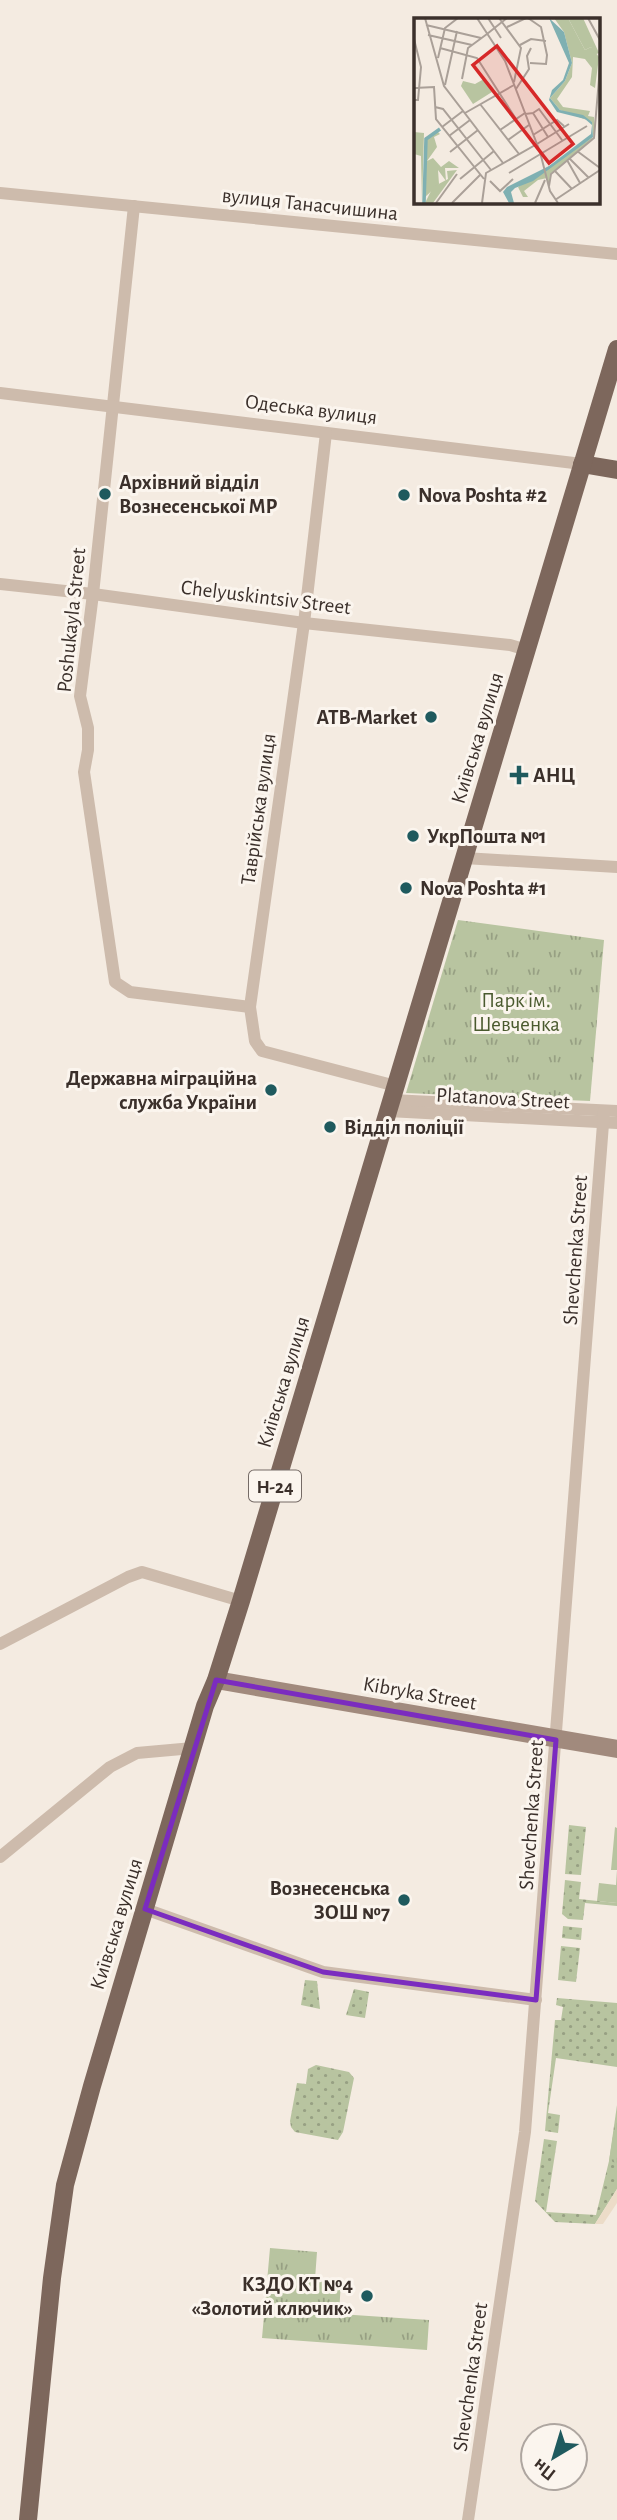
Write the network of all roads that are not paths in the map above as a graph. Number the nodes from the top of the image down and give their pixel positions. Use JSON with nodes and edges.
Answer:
{"nodes":[{"id":1,"x":0,"y":193,"type":"edge"},
{"id":2,"x":134,"y":206,"type":"junction"},
{"id":3,"x":617,"y":254,"type":"edge"},
{"id":4,"x":617,"y":349,"type":"edge"},
{"id":5,"x":0,"y":393,"type":"edge"},
{"id":6,"x":112,"y":406,"type":"junction"},
{"id":7,"x":326,"y":433,"type":"junction"},
{"id":8,"x":582,"y":464,"type":"junction"},
{"id":9,"x":617,"y":470,"type":"edge"},
{"id":10,"x":0,"y":584,"type":"edge"},
{"id":11,"x":93,"y":594,"type":"junction"},
{"id":12,"x":304,"y":623,"type":"junction"},
{"id":13,"x":527,"y":650,"type":"junction"},
{"id":14,"x":464,"y":858,"type":"junction"},
{"id":15,"x":617,"y":867,"type":"edge"},
{"id":16,"x":250,"y":1007,"type":"junction"},
{"id":17,"x":392,"y":1099,"type":"junction"},
{"id":18,"x":611,"y":1117,"type":"edge"},
{"id":19,"x":241,"y":1601,"type":"junction"},
{"id":20,"x":0,"y":1643,"type":"edge"},
{"id":21,"x":216,"y":1680,"type":"junction"},
{"id":22,"x":556,"y":1740,"type":"junction"},
{"id":23,"x":193,"y":1748,"type":"junction"},
{"id":24,"x":617,"y":1749,"type":"edge"},
{"id":25,"x":0,"y":1857,"type":"edge"},
{"id":26,"x":145,"y":1909,"type":"junction"},
{"id":27,"x":536,"y":2000,"type":"junction"},
{"id":28,"x":28,"y":2520,"type":"edge"},
{"id":29,"x":468,"y":2520,"type":"edge"}],
"edges":[{"from":1,"to":2,"type":"street","name":"вулиця Танасчишина"},
{"from":2,"to":3,"type":"street","name":"вулиця Танасчишина"},
{"from":2,"to":6,"type":"street","name":"Poshukayla Street"},
{"from":4,"to":8,"type":"main road","name":"Київська вулиця","number":"Н-24"},
{"from":5,"to":6,"type":"street","name":"Одеська вулиця"},
{"from":6,"to":7,"type":"street","name":"Одеська вулиця"},
{"from":6,"to":11,"type":"street","name":"Poshukayla Street"},
{"from":7,"to":8,"type":"street","name":"Одеська вулиця"},
{"from":7,"to":12,"type":"street","name":"Таврійська вулиця"},
{"from":8,"to":9,"type":"main road","name":"Одеська вулиця"},
{"from":8,"to":13,"type":"main road","name":"Київська вулиця","number":"Н-24"},
{"from":10,"to":11,"type":"street","name":"Chelyuskintsiv Street"},
{"from":11,"to":12,"type":"street","name":"Chelyuskintsiv Street"},
{"from":11,"to":16,"type":"street","name":"Poshukayla Street"},
{"from":12,"to":13,"type":"street","name":"Chelyuskintsiv Street"},
{"from":12,"to":16,"type":"street","name":"Таврійська вулиця"},
{"from":13,"to":14,"type":"main road","name":"Київська вулиця","number":"Н-24"},
{"from":14,"to":15,"type":"street"},
{"from":14,"to":17,"type":"main road","name":"Київська вулиця","number":"Н-24"},
{"from":16,"to":17,"type":"street","name":"Таврійська вулиця"},
{"from":17,"to":18,"type":"street","name":"Platanova Street"},
{"from":17,"to":19,"type":"main road","name":"Київська вулиця","number":"Н-24"},
{"from":18,"to":22,"type":"street","name":"Shevchenka Street"},
{"from":19,"to":20,"type":"street"},
{"from":19,"to":21,"type":"main road","name":"Київська вулиця","number":"Н-24"},
{"from":21,"to":22,"type":"main road","name":"Kibryka Street"},
{"from":21,"to":23,"type":"main road","name":"Київська вулиця","number":"Н-24"},
{"from":22,"to":24,"type":"main road","name":"Kibryka Street"},
{"from":22,"to":27,"type":"street","name":"Shevchenka Street"},
{"from":23,"to":25,"type":"street"},
{"from":23,"to":26,"type":"main road","name":"Київська вулиця","number":"Н-24"},
{"from":26,"to":27,"type":"street"},
{"from":26,"to":28,"type":"main road","name":"Київська вулиця","number":"Н-24"},
{"from":27,"to":29,"type":"street","name":"Shevchenka Street"}]}
